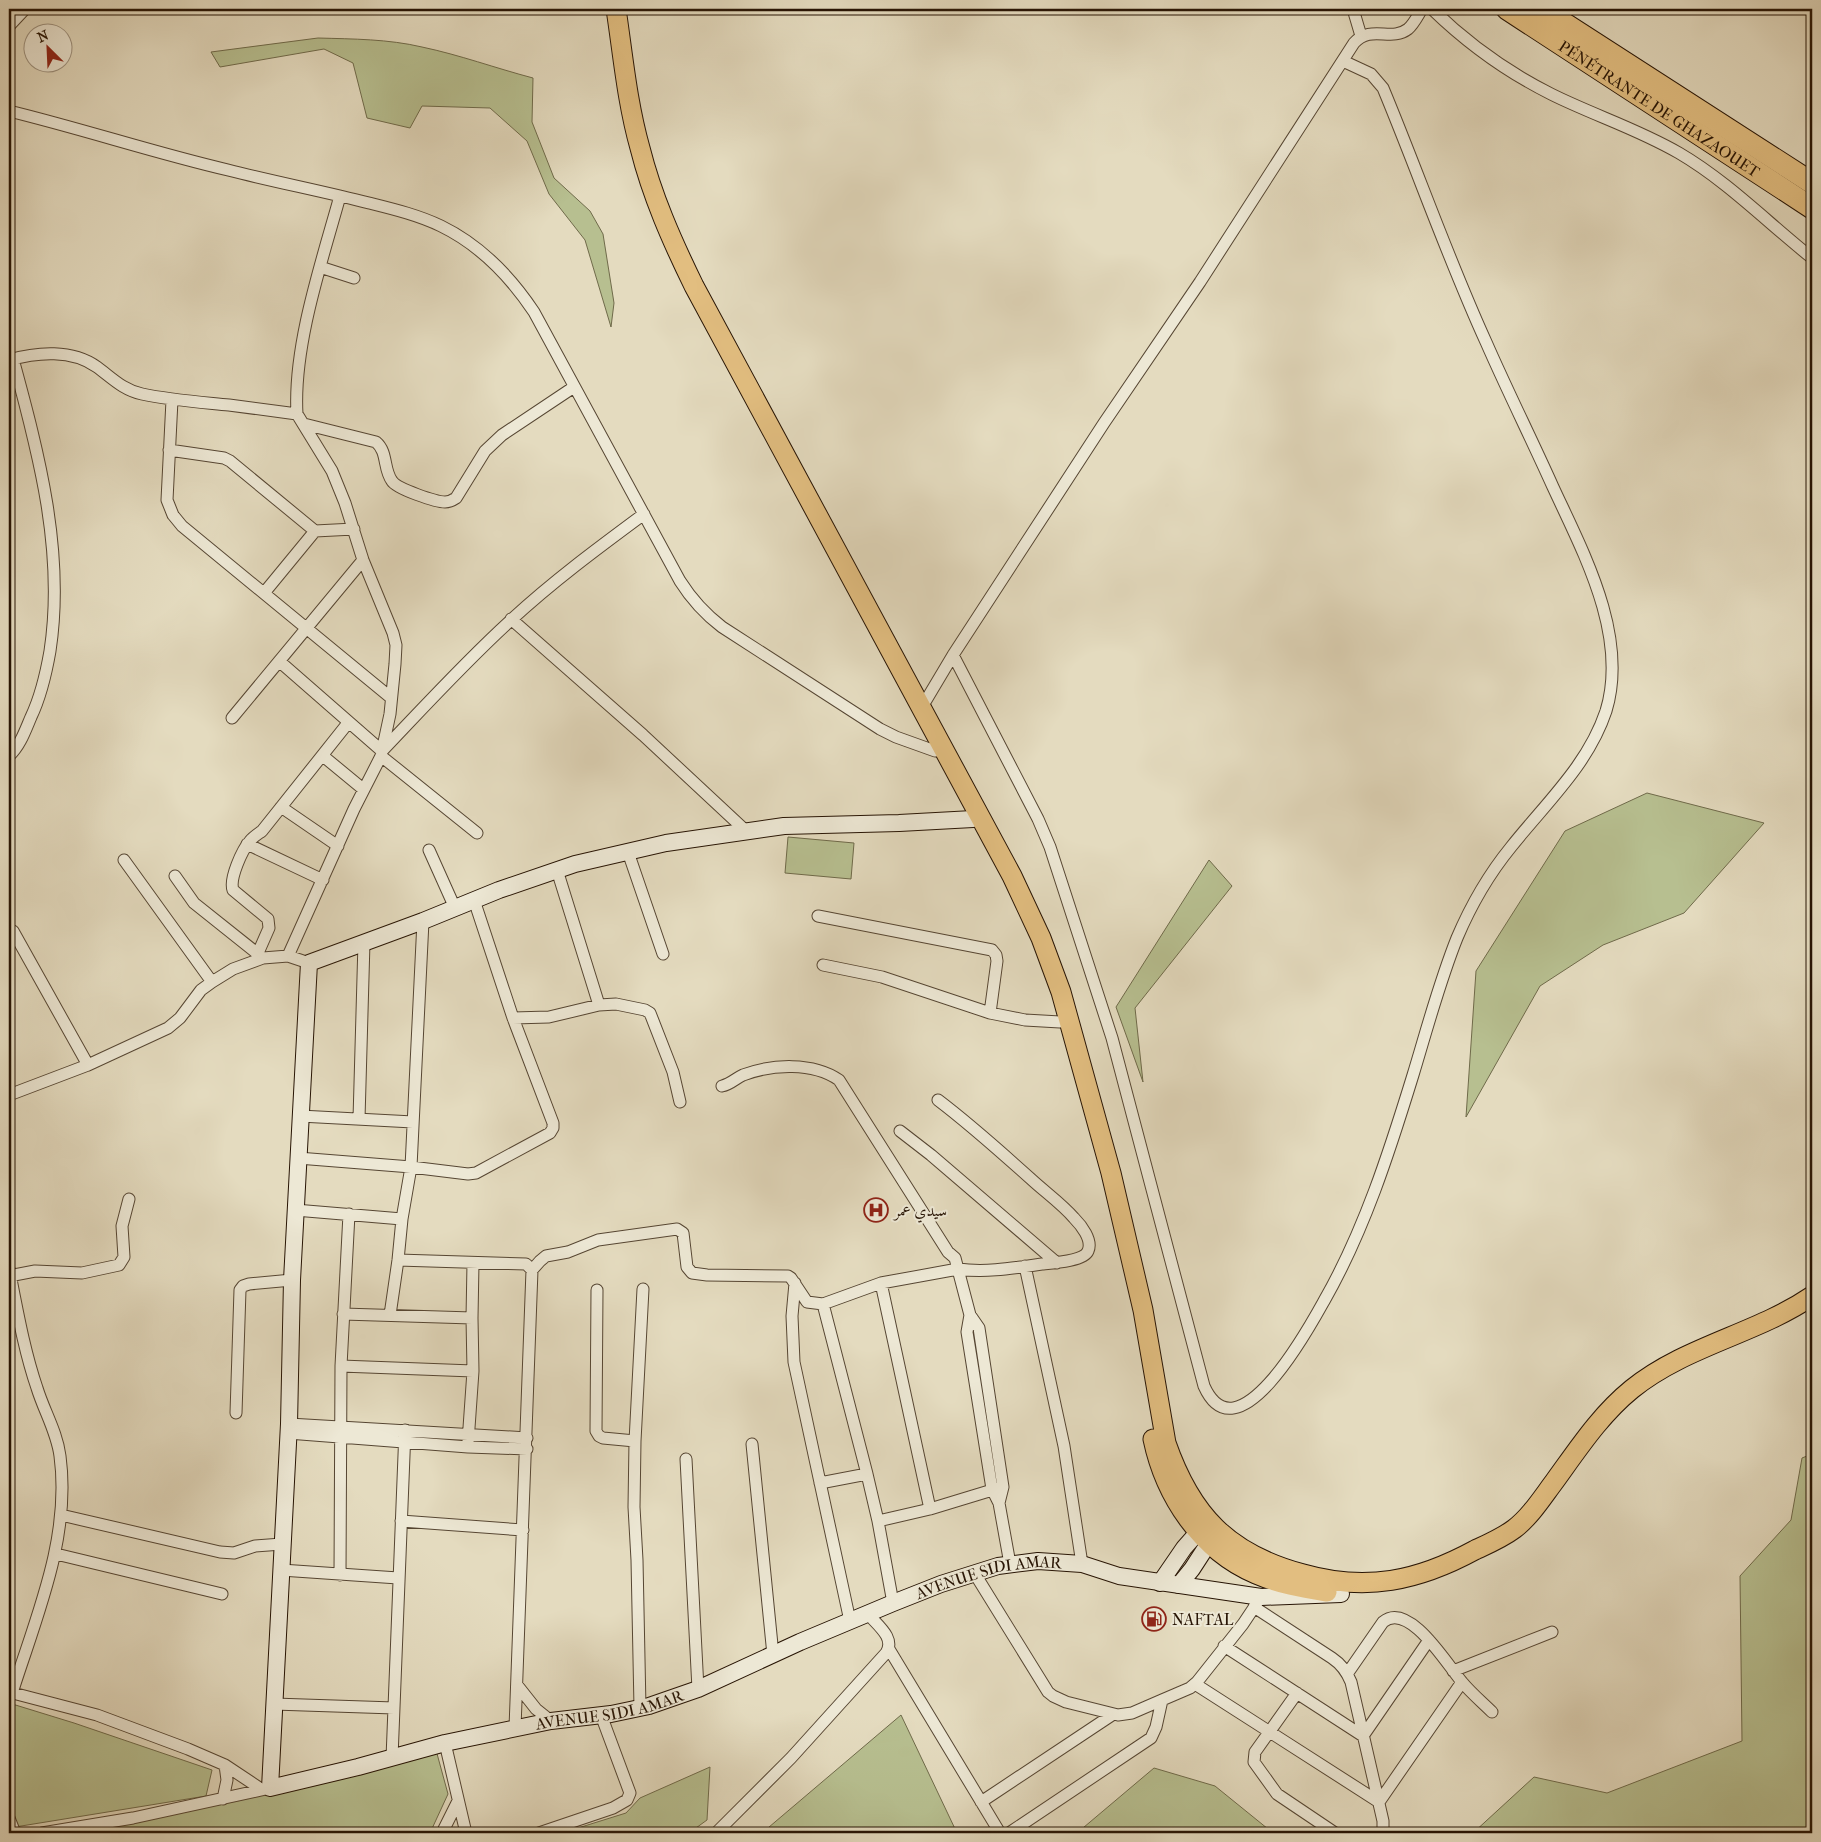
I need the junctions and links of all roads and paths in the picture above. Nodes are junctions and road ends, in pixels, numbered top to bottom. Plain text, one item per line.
1 (25, 9) edge
2 (606, 9) edge
3 (616, 9) edge
4 (1353, 9) edge
5 (1422, 9) edge
6 (1432, 9) edge
7 (1507, 9) edge
8 (1548, 20) edge
9 (9, 26) edge
10 (1361, 36) junction
11 (1343, 61) junction
12 (9, 111) edge
13 (1812, 183) edge
14 (340, 196) junction
15 (1812, 208) edge
16 (1812, 258) edge
17 (320, 267) junction
18 (354, 278) dead end
19 (11, 360) edge
20 (574, 387) junction
21 (172, 400) junction
22 (296, 414) junction
23 (304, 424) junction
24 (169, 450) junction
25 (644, 514) junction
26 (354, 529) junction
27 (315, 531) junction
28 (363, 560) junction
29 (264, 593) junction
30 (511, 619) junction
31 (306, 628) junction
32 (953, 655) junction
33 (279, 661) junction
34 (390, 697) junction
35 (922, 707) junction
36 (232, 718) dead end
37 (348, 723) junction
38 (935, 752) junction
39 (382, 754) junction
40 (9, 756) edge
41 (323, 756) junction
42 (364, 789) junction
43 (963, 802) junction
44 (282, 807) junction
45 (973, 819) junction
46 (949, 820) junction
47 (746, 831) junction
48 (477, 833) dead end
49 (247, 844) junction
50 (338, 846) junction
51 (429, 850) dead end
52 (628, 852) junction
53 (124, 860) dead end
54 (557, 870) junction
55 (175, 876) dead end
56 (323, 880) junction
57 (474, 900) junction
58 (455, 908) junction
59 (818, 916) dead end
60 (423, 921) junction
61 (13, 931) dead end
62 (364, 942) junction
63 (663, 954) dead end
64 (260, 956) junction
65 (296, 956) junction
66 (823, 965) dead end
67 (212, 982) junction
68 (599, 1005) junction
69 (990, 1013) junction
70 (513, 1018) junction
71 (1060, 1022) junction
72 (88, 1065) junction
73 (722, 1086) dead end
74 (9, 1095) edge
75 (938, 1100) dead end
76 (680, 1102) dead end
77 (300, 1116) junction
78 (359, 1119) junction
79 (414, 1122) junction
80 (900, 1131) dead end
81 (298, 1158) junction
82 (411, 1167) junction
83 (128, 1199) dead end
84 (295, 1210) junction
85 (349, 1214) junction
86 (402, 1219) junction
87 (398, 1260) junction
88 (1057, 1262) junction
89 (473, 1263) junction
90 (1025, 1266) junction
91 (958, 1269) junction
92 (532, 1270) junction
93 (9, 1274) edge
94 (292, 1280) junction
95 (795, 1284) junction
96 (881, 1284) junction
97 (643, 1289) dead end
98 (597, 1290) dead end
99 (1812, 1296) edge
100 (823, 1304) junction
101 (343, 1314) junction
102 (390, 1315) junction
103 (472, 1318) junction
104 (341, 1366) junction
105 (473, 1371) junction
106 (236, 1413) dead end
107 (288, 1428) junction
108 (405, 1430) junction
109 (341, 1432) junction
110 (469, 1441) junction
111 (635, 1441) junction
112 (404, 1442) junction
113 (527, 1443) junction
114 (752, 1444) dead end
115 (686, 1459) dead end
116 (867, 1474) junction
117 (820, 1483) junction
118 (998, 1488) junction
119 (930, 1509) junction
120 (61, 1515) junction
121 (400, 1521) junction
122 (878, 1521) junction
123 (523, 1530) junction
124 (1208, 1531) junction
125 (1503, 1536) junction
126 (282, 1544) junction
127 (56, 1554) junction
128 (1010, 1564) junction
129 (1082, 1564) junction
130 (281, 1570) junction
131 (975, 1574) junction
132 (340, 1575) junction
133 (398, 1578) junction
134 (1160, 1583) junction
135 (1179, 1585) junction
136 (222, 1594) dead end
137 (1341, 1594) junction
138 (1257, 1602) junction
139 (893, 1603) junction
140 (868, 1614) junction
141 (850, 1621) junction
142 (1552, 1632) dead end
143 (1429, 1640) junction
144 (1224, 1646) junction
145 (888, 1649) junction
146 (773, 1655) junction
147 (1454, 1671) junction
148 (1347, 1674) junction
149 (1462, 1682) junction
150 (1195, 1684) junction
151 (517, 1685) junction
152 (698, 1689) junction
153 (10, 1693) edge
154 (1297, 1693) junction
155 (1162, 1700) junction
156 (274, 1704) junction
157 (394, 1708) junction
158 (640, 1708) junction
159 (1492, 1712) dead end
160 (601, 1715) junction
161 (1112, 1715) junction
162 (551, 1721) junction
163 (515, 1728) junction
164 (1269, 1733) junction
165 (1363, 1736) junction
166 (445, 1743) junction
167 (392, 1758) junction
168 (225, 1766) junction
169 (266, 1789) junction
170 (223, 1799) junction
171 (458, 1802) junction
172 (981, 1802) junction
173 (1379, 1802) junction
174 (9, 1818) edge
175 (15, 1833) edge
176 (42, 1833) edge
177 (442, 1833) edge
178 (466, 1833) edge
179 (539, 1833) edge
180 (716, 1833) edge
181 (1000, 1833) edge
182 (1009, 1833) edge
183 (1335, 1833) edge
184 (1384, 1833) edge

1 - 9 street
2 - 38 main road
3 - 35 main road
4 - 10 street
5 - 10 street
6 - 16 street
7 - 8 highway, PÉNÉTRANTE DE GHAZAOUET
8 - 13 highway, PÉNÉTRANTE DE GHAZAOUET
8 - 15 highway, PÉNÉTRANTE DE GHAZAOUET
10 - 11 street
11 - 32 street
11 - 32 street
12 - 14 street
14 - 17 street
14 - 20 street
17 - 18 street
17 - 22 street
19 - 21 street
19 - 40 street
20 - 23 street
20 - 25 street
21 - 22 street
21 - 24 street
22 - 23 street
23 - 26 street
24 - 27 street
24 - 29 street
25 - 30 street
25 - 38 street
26 - 27 street
26 - 28 street
27 - 29 street
28 - 31 street
28 - 34 street
29 - 31 street
30 - 39 street
30 - 47 street
31 - 33 street
31 - 34 street
32 - 35 street
33 - 36 street
33 - 37 street
34 - 39 street
35 - 124 main road
37 - 39 street
37 - 41 street
38 - 43 main road
39 - 42 street
39 - 48 street
41 - 42 street
41 - 44 street
42 - 50 street
43 - 45 main road
43 - 46 street
44 - 49 street
44 - 50 street
45 - 46 street
45 - 71 main road
46 - 47 street
47 - 52 street
49 - 56 street
49 - 64 street
50 - 56 street
51 - 58 street
52 - 54 street
52 - 63 street
53 - 67 street
54 - 57 street
54 - 68 street
55 - 64 street
56 - 65 street
57 - 58 street
57 - 70 street
58 - 60 street
59 - 69 street
60 - 62 street
60 - 79 street
61 - 72 street
62 - 65 street
62 - 78 street
64 - 65 street
64 - 67 street
65 - 77 street
66 - 69 street
67 - 72 street
68 - 70 street
68 - 76 street
69 - 71 street
70 - 82 street
71 - 124 main road
72 - 74 street
73 - 91 street
75 - 88 street
77 - 78 street
77 - 81 street
78 - 79 street
79 - 82 street
80 - 88 street
81 - 82 street
81 - 84 street
82 - 86 street
83 - 93 street
84 - 85 street
84 - 94 street
85 - 86 street
85 - 101 street
86 - 87 street
87 - 89 street
87 - 102 street
88 - 90 street
89 - 92 street
89 - 103 street
90 - 91 street
90 - 129 street
91 - 96 street
91 - 118 street
92 - 95 street
92 - 113 street
93 - 120 street
94 - 106 street
94 - 107 street
95 - 100 street
95 - 117 street
96 - 100 street
96 - 119 street
97 - 111 street
98 - 111 street
99 - 125 main road
100 - 116 street
101 - 102 street
101 - 104 street
102 - 103 street
103 - 105 street
104 - 105 street
104 - 109 street
105 - 110 street
107 - 109 street
107 - 126 street
108 - 109 street
108 - 110 street
108 - 112 street
109 - 112 street
109 - 132 street
110 - 112 street
110 - 113 street
111 - 158 street
112 - 121 street
113 - 123 street
114 - 146 street
115 - 152 street
116 - 117 street
116 - 122 street
117 - 141 street
118 - 119 street
118 - 128 street
119 - 122 street
120 - 126 street
120 - 127 street
121 - 123 street
121 - 133 street
122 - 139 street
123 - 151 street
124 - 125 main road
124 - 134 street
124 - 135 street
124 - 137 main road
125 - 137 main road
126 - 130 street
127 - 136 street
127 - 153 street
128 - 129 street, AVENUE SIDI AMAR
128 - 131 street, AVENUE SIDI AMAR
129 - 134 street, AVENUE SIDI AMAR
130 - 132 street
130 - 156 street
131 - 139 street, AVENUE SIDI AMAR
131 - 161 street
132 - 133 street
133 - 157 street
134 - 135 street, AVENUE SIDI AMAR
135 - 138 street, AVENUE SIDI AMAR
137 - 138 street, AVENUE SIDI AMAR
138 - 144 street
138 - 148 street
139 - 140 street, AVENUE SIDI AMAR
140 - 141 street, AVENUE SIDI AMAR
140 - 145 street
141 - 146 street, AVENUE SIDI AMAR
142 - 147 street
143 - 147 street
143 - 148 street
143 - 165 street
144 - 150 street
144 - 154 street
145 - 172 street
145 - 180 street
146 - 152 street, AVENUE SIDI AMAR
147 - 149 street
148 - 165 street
149 - 159 street
149 - 173 street
150 - 155 street
150 - 164 street
151 - 162 street
151 - 163 street
152 - 158 street, AVENUE SIDI AMAR
153 - 168 street
154 - 164 street
154 - 165 street
155 - 161 street
155 - 182 street
156 - 157 street
156 - 169 street
157 - 167 street
158 - 160 street, AVENUE SIDI AMAR
160 - 162 street, AVENUE SIDI AMAR
160 - 179 street
161 - 172 street
162 - 163 street, AVENUE SIDI AMAR
163 - 166 street, AVENUE SIDI AMAR
164 - 173 street
164 - 183 street
165 - 173 street
166 - 167 street, AVENUE SIDI AMAR
166 - 171 street
167 - 169 street, AVENUE SIDI AMAR
168 - 169 street
168 - 170 street
169 - 170 street, AVENUE SIDI AMAR
170 - 176 street, AVENUE SIDI AMAR
171 - 177 street
171 - 178 street
172 - 181 street
173 - 184 street
174 - 175 street

